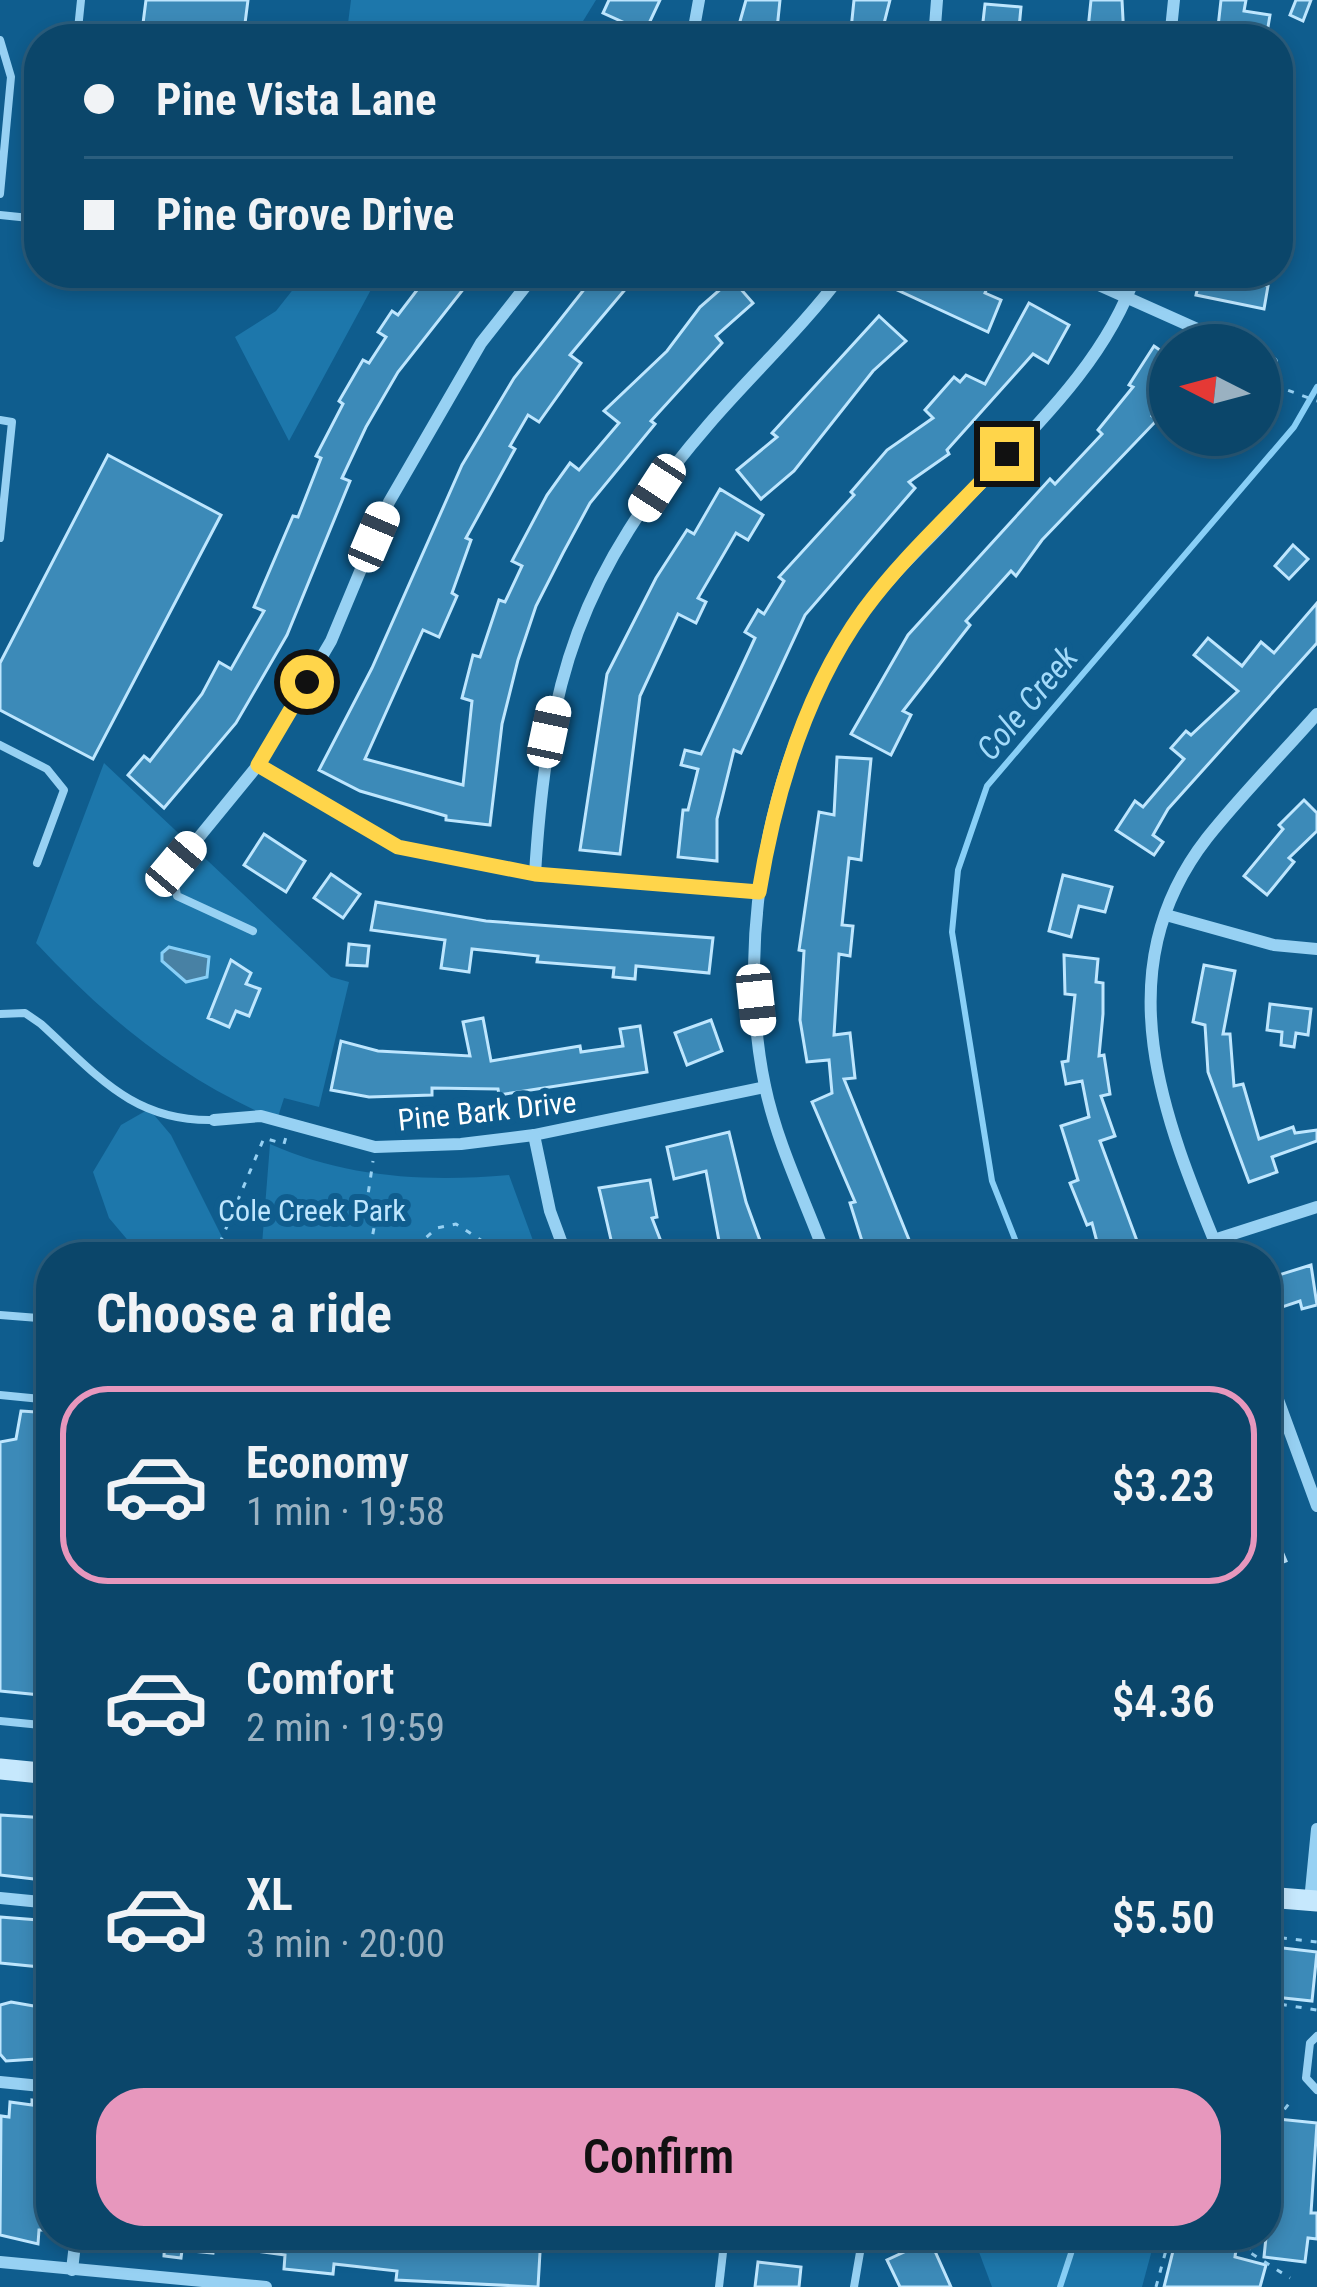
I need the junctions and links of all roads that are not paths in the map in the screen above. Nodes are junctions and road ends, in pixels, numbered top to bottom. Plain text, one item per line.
1 (0, 40) edge
2 (3, 57) edge
3 (0, 194) edge
4 (524, 288) edge
5 (830, 288) edge
6 (1104, 288) edge
7 (1131, 288) edge
8 (1127, 299) junction
9 (1185, 324) edge
10 (0, 421) edge
11 (0, 538) edge
12 (1317, 713) edge
13 (0, 745) edge
14 (258, 765) junction
15 (200, 836) joint
16 (37, 863) dead end
17 (535, 874) junction
18 (759, 892) junction
19 (1166, 915) junction
20 (254, 931) dead end
21 (1317, 950) edge
22 (0, 1013) edge
23 (765, 1087) junction
24 (214, 1120) joint
25 (534, 1136) junction
26 (1317, 1207) edge
27 (1214, 1240) joint
28 (561, 1242) edge
29 (821, 1242) edge
30 (0, 1315) edge
31 (36, 1318) edge
32 (0, 1395) edge
33 (1281, 1398) edge
34 (36, 1399) edge
35 (1310, 1458) edge
36 (1317, 1506) edge
37 (0, 1721) edge
38 (36, 1725) edge
39 (0, 1768) edge
40 (36, 1772) edge
41 (1317, 1829) edge
42 (0, 1898) edge
43 (1281, 1898) edge
44 (1313, 1901) edge
45 (36, 1902) edge
46 (1317, 2036) edge
47 (0, 2082) edge
48 (36, 2085) edge
49 (1317, 2090) edge
50 (74, 2250) edge
51 (723, 2250) edge
52 (860, 2250) edge
53 (0, 2262) edge
54 (72, 2270) junction
55 (266, 2287) edge
56 (719, 2287) edge
57 (854, 2287) edge

1 - 2 lane
2 - 3 lane
4 - 14 street
5 - 17 street
6 - 8 street
7 - 8 street
8 - 9 street
8 - 18 street
10 - 11 lane
12 - 19 street
13 - 16 lane
14 - 15 street
14 - 17 street
15 - 20 lane
17 - 18 street
18 - 23 street
19 - 21 street
19 - 27 street
22 - 24 lane
23 - 25 street, Pine Bark Drive
23 - 29 street
24 - 25 street, Pine Bark Drive
25 - 28 street
26 - 27 street
30 - 31 lane
32 - 34 lane
33 - 35 street
35 - 36 street
37 - 38 lane
39 - 40 street
41 - 44 street
42 - 45 street
43 - 44 street
46 - 49 lane
47 - 48 street
50 - 54 street
51 - 56 lane
52 - 57 lane
53 - 54 street
54 - 55 street

